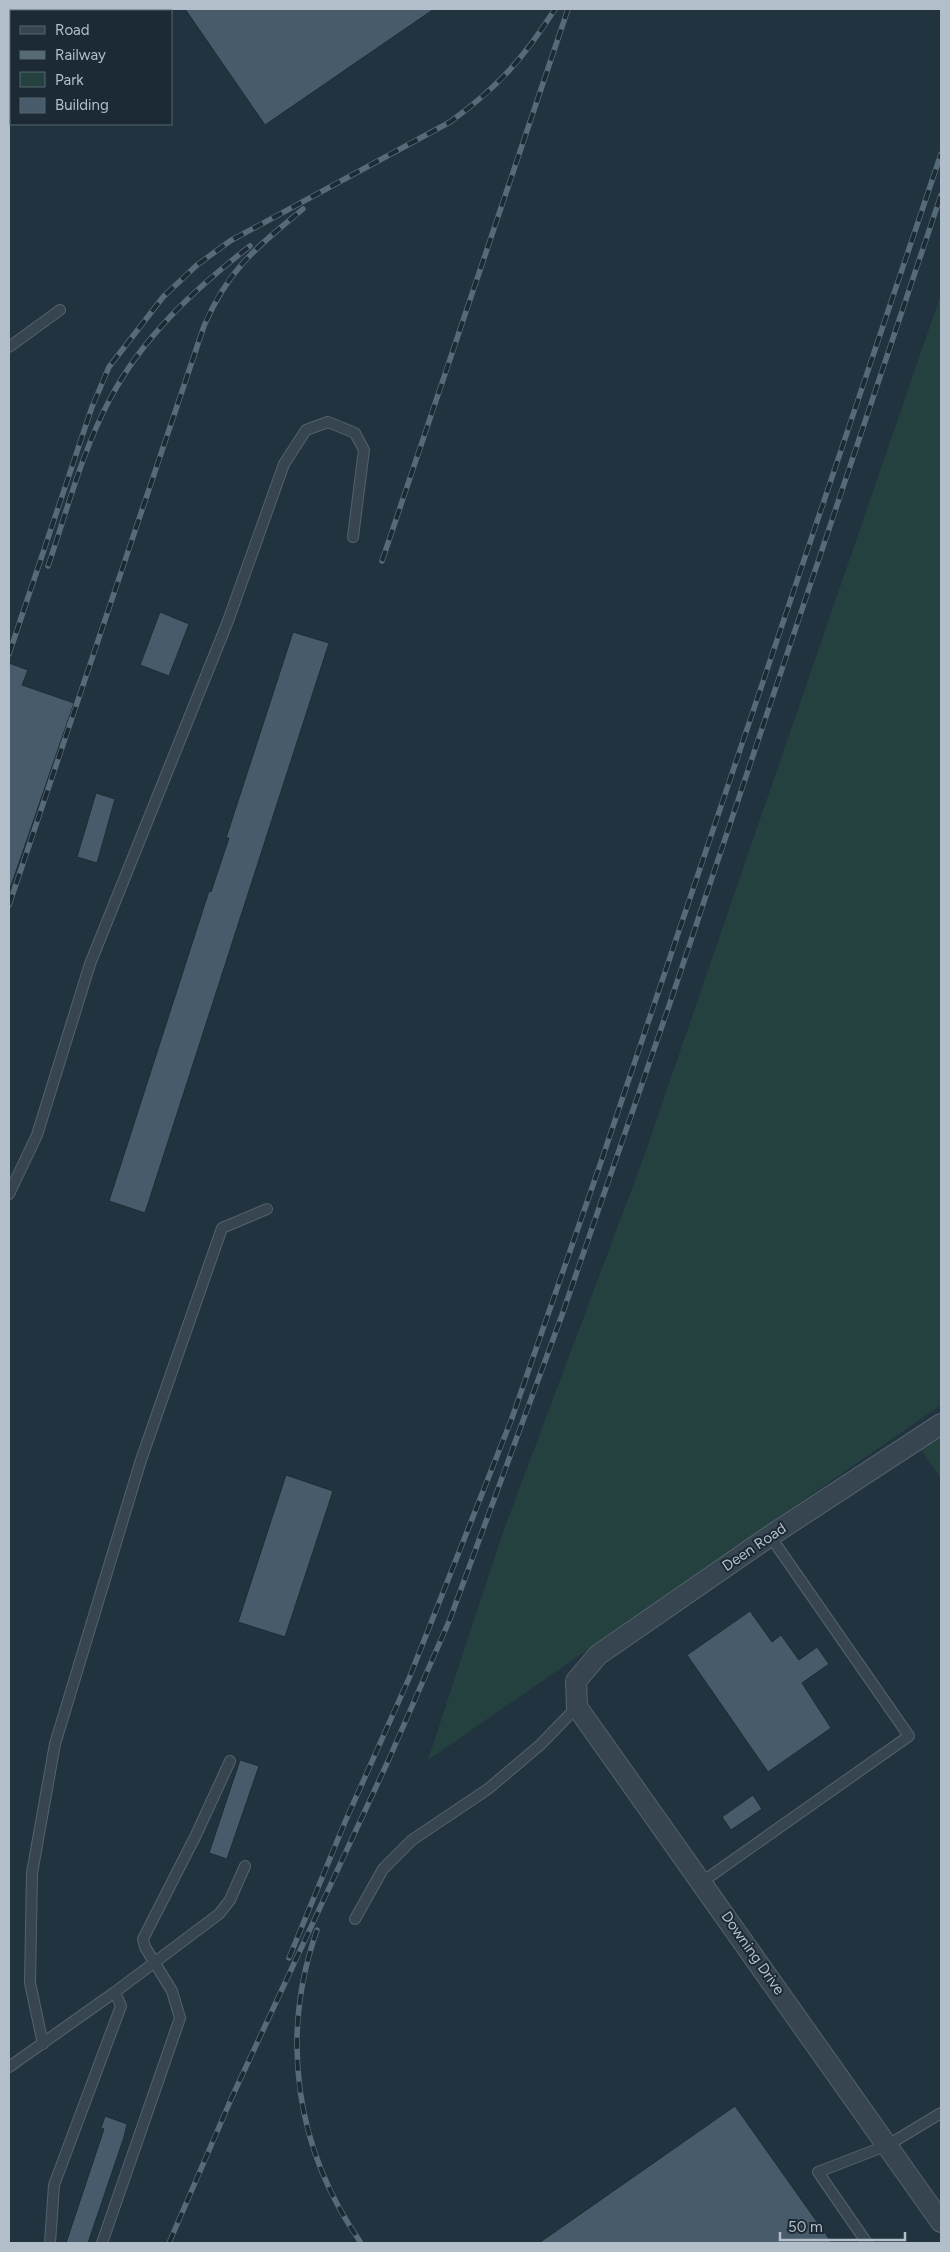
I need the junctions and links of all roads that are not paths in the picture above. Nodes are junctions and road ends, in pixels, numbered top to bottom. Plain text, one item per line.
1 (60, 310) dead end
2 (9, 347) edge
3 (353, 537) dead end
4 (9, 1194) edge
5 (267, 1210) dead end
6 (941, 1424) edge
7 (770, 1536) junction
8 (577, 1707) junction
9 (230, 1761) dead end
10 (245, 1866) dead end
11 (702, 1882) junction
12 (355, 1920) dead end
13 (155, 1963) junction
14 (115, 1992) junction
15 (43, 2044) junction
16 (9, 2067) edge
17 (941, 2113) edge
18 (888, 2145) junction
19 (941, 2222) edge
20 (50, 2243) edge
21 (102, 2243) edge
22 (868, 2243) edge

1 - 2 lane
3 - 4 lane
5 - 15 lane
6 - 7 street, Deen Road
7 - 8 street, Deen Road
7 - 11 lane
8 - 11 street, Downing Drive
8 - 12 lane
9 - 13 lane
10 - 13 lane
11 - 18 street, Downing Drive
13 - 14 lane
13 - 21 lane
14 - 15 lane
14 - 20 lane
15 - 16 lane
17 - 18 lane
18 - 19 street, Downing Drive
18 - 22 lane

